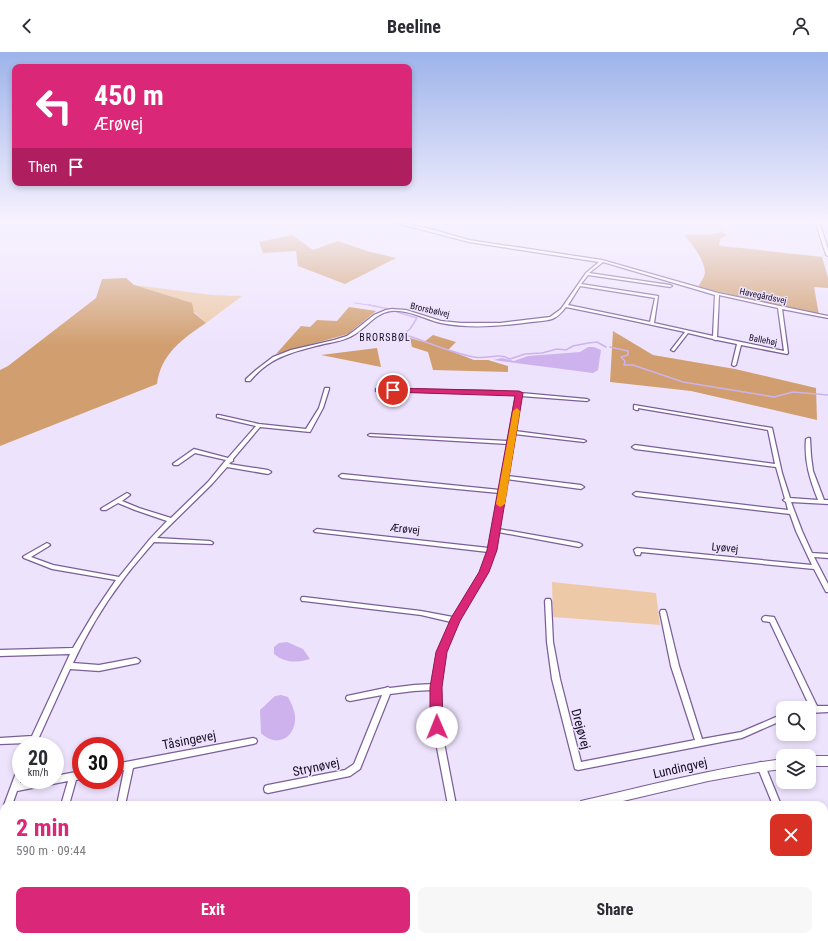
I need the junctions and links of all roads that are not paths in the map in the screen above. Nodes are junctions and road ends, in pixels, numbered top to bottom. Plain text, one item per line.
1 (600, 262) edge
2 (607, 262) edge
3 (587, 274) junction
4 (580, 285) junction
5 (670, 286) dead end
6 (717, 294) junction
7 (565, 306) junction
8 (780, 308) junction
9 (828, 318) edge
10 (652, 323) junction
11 (687, 332) junction
12 (715, 339) junction
13 (739, 344) junction
14 (673, 350) dead end
15 (734, 365) dead end
16 (248, 380) dead end
17 (327, 389) dead end
18 (378, 390) dead end
19 (519, 393) junction
20 (587, 400) dead end
21 (636, 409) dead end
22 (220, 416) dead end
23 (259, 425) junction
24 (513, 432) junction
25 (370, 434) dead end
26 (808, 439) dead end
27 (584, 441) dead end
28 (512, 443) junction
29 (634, 447) dead end
30 (231, 460) junction
31 (176, 464) dead end
32 (226, 465) junction
33 (777, 466) junction
34 (268, 472) dead end
35 (342, 476) dead end
36 (506, 477) junction
37 (581, 487) dead end
38 (503, 492) junction
39 (636, 494) dead end
40 (127, 495) dead end
41 (786, 500) junction
42 (118, 501) junction
43 (825, 502) edge
44 (104, 509) dead end
45 (790, 512) junction
46 (172, 521) junction
47 (496, 530) junction
48 (317, 531) dead end
49 (152, 540) junction
50 (210, 543) dead end
51 (47, 545) dead end
52 (579, 545) dead end
53 (492, 550) junction
54 (638, 554) dead end
55 (810, 555) junction
56 (828, 556) edge
57 (815, 567) junction
58 (120, 579) junction
59 (828, 590) edge
60 (304, 599) dead end
61 (548, 602) dead end
62 (663, 612) dead end
63 (765, 619) dead end
64 (455, 620) junction
65 (75, 651) junction
66 (0, 653) edge
67 (136, 661) dead end
68 (69, 666) junction
69 (436, 687) junction
70 (388, 690) junction
71 (350, 698) dead end
72 (808, 701) edge
73 (828, 709) edge
74 (816, 710) edge
75 (776, 720) edge
76 (35, 737) edge
77 (253, 740) dead end
78 (0, 742) edge
79 (12, 742) edge
80 (699, 742) junction
81 (816, 761) edge
82 (828, 761) edge
83 (776, 765) edge
84 (129, 766) junction
85 (761, 766) junction
86 (124, 767) edge
87 (72, 788) edge
88 (14, 789) edge
89 (268, 789) dead end
90 (9, 801) edge
91 (67, 801) edge
92 (122, 801) edge
93 (451, 801) edge
94 (603, 801) edge
95 (774, 801) edge

1 - 3 street, Brorsbølvej
2 - 6 street, Havegårdsvej
3 - 4 street, Brorsbølvej
3 - 5 street
4 - 7 street, Brorsbølvej
4 - 10 street
6 - 8 street, Havegårdsvej
6 - 12 street
7 - 10 street, Ballehøj
7 - 16 street, Brorsbølvej
8 - 9 street, Havegårdsvej
8 - 13 street, Ballehøj
10 - 11 street, Ballehøj
11 - 12 street, Ballehøj
11 - 14 street
12 - 13 street, Ballehøj
13 - 15 street, Ballehøj
17 - 23 street
18 - 19 street
19 - 20 street
19 - 24 street
21 - 33 street
22 - 23 street
23 - 30 street
24 - 27 street
24 - 28 street
25 - 28 street
26 - 43 street
28 - 36 street
29 - 33 street
30 - 31 street
30 - 32 street
32 - 34 street
32 - 46 street
33 - 41 street
35 - 38 street
36 - 37 street
36 - 38 street
38 - 47 street
39 - 45 street
40 - 42 street
41 - 43 street
41 - 45 street
42 - 44 street
42 - 46 street
45 - 55 street
46 - 49 street
47 - 52 street
47 - 53 street
48 - 53 street, Ærøvej
49 - 50 street
49 - 58 street
51 - 58 street
53 - 64 street
54 - 57 street, Lyøvej
55 - 56 street
55 - 57 street
57 - 59 street
58 - 65 street
60 - 64 street
61 - 80 street, Drejøvej
62 - 80 street
63 - 72 street
64 - 69 street
65 - 66 street
65 - 68 street
67 - 68 street
68 - 76 street
69 - 70 street
69 - 93 street
70 - 71 street
70 - 89 street, Strynøvej
73 - 74 street
75 - 80 street, Drejøvej
77 - 84 street, Tåsingevej
78 - 79 street
81 - 82 street
83 - 85 street, Lundingvej
84 - 86 street, Tåsingevej
84 - 92 street
85 - 94 street, Lundingvej
85 - 95 street
87 - 91 street
88 - 90 street

